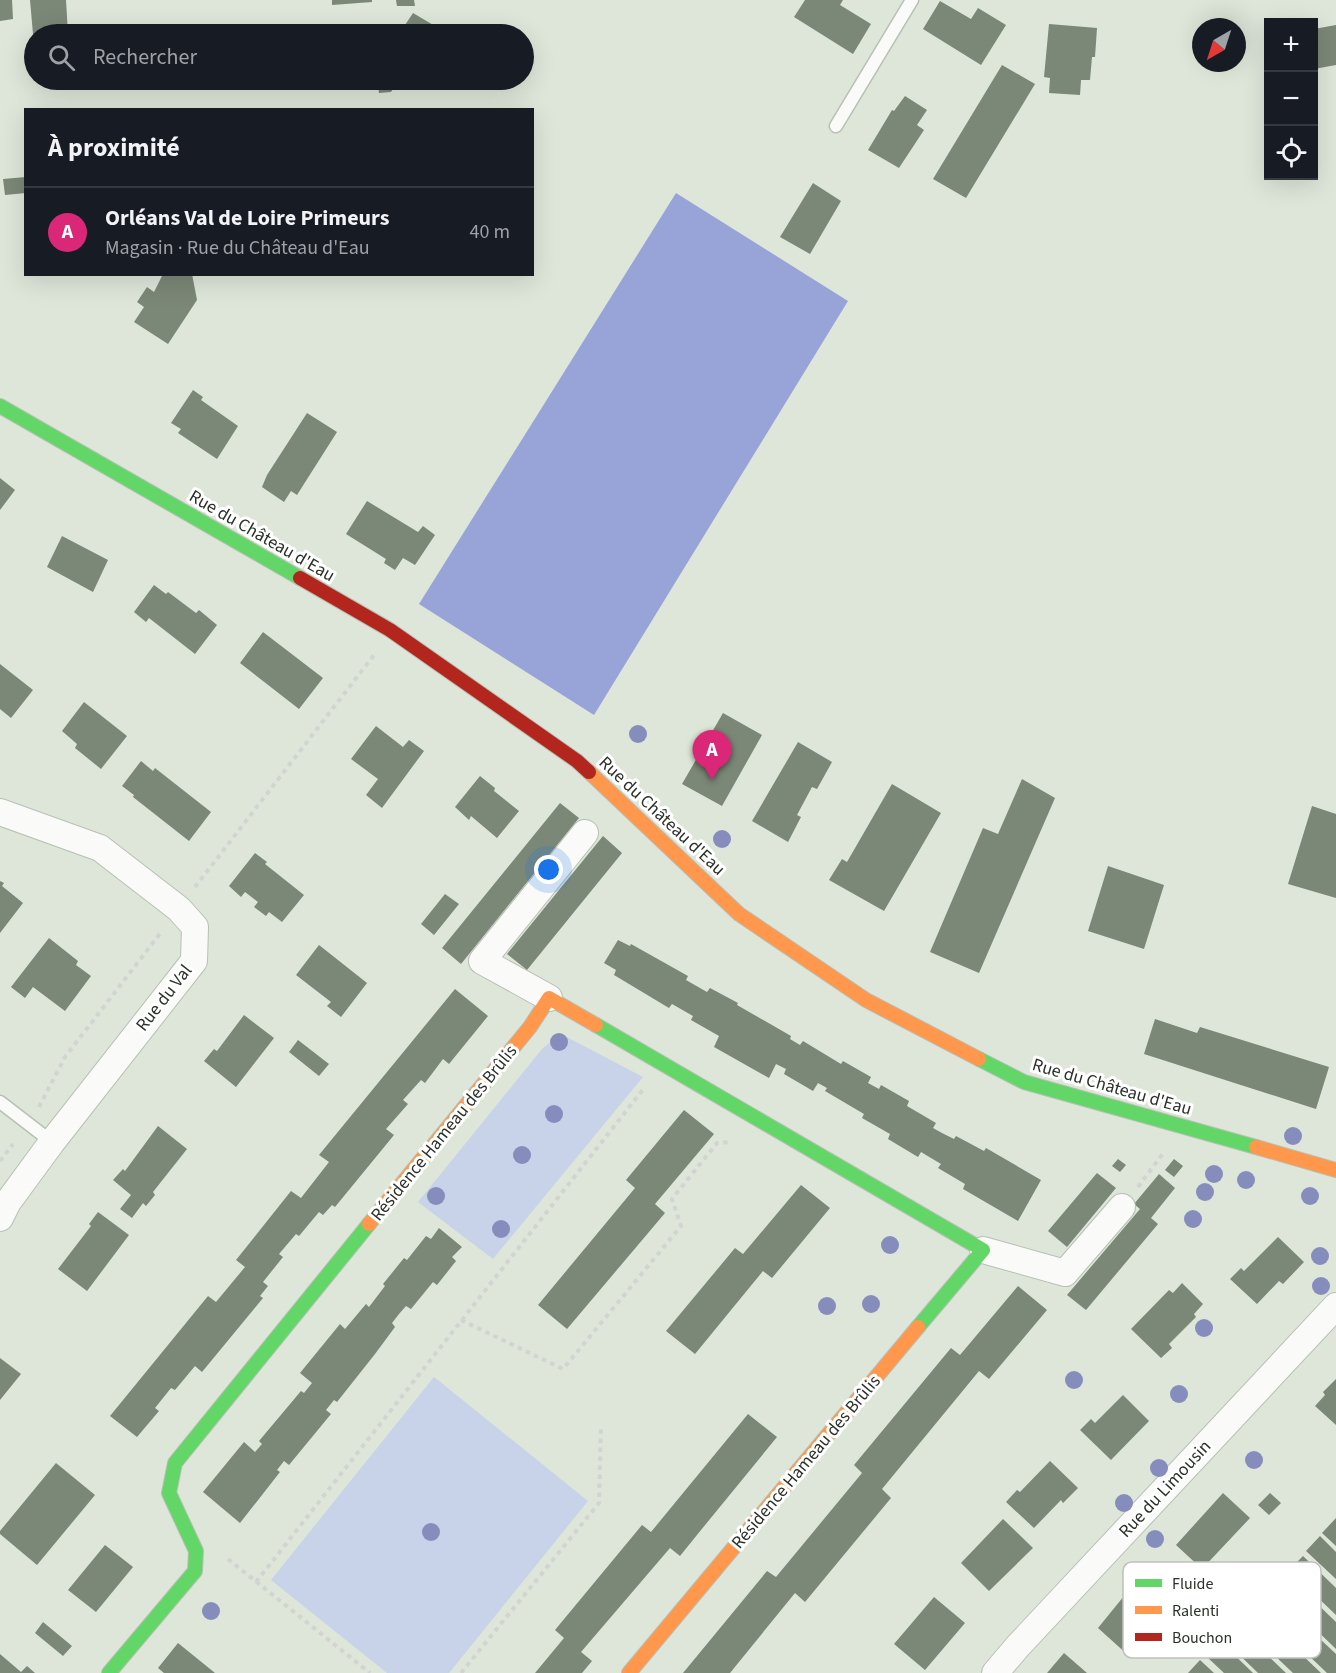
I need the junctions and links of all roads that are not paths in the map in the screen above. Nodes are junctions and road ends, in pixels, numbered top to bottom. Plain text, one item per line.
1 (912, 0) edge
2 (836, 126) dead end
3 (0, 406) edge
4 (0, 812) edge
5 (585, 833) dead end
6 (549, 998) junction
7 (0, 1102) edge
8 (52, 1142) junction
9 (1336, 1170) edge
10 (1122, 1208) road end
11 (0, 1218) edge
12 (983, 1250) junction
13 (1336, 1306) edge
14 (109, 1673) edge
15 (629, 1673) edge
16 (995, 1673) edge

1 - 2 lane
3 - 9 street, Rue du Château d'Eau
4 - 8 street, Rue du Val
5 - 6 street
6 - 12 street
6 - 14 street, Résidence Hameau des Brûlis
7 - 8 lane
8 - 11 street, Rue du Val
10 - 12 street
12 - 15 street, Résidence Hameau des Brûlis
13 - 16 street, Rue du Limousin

